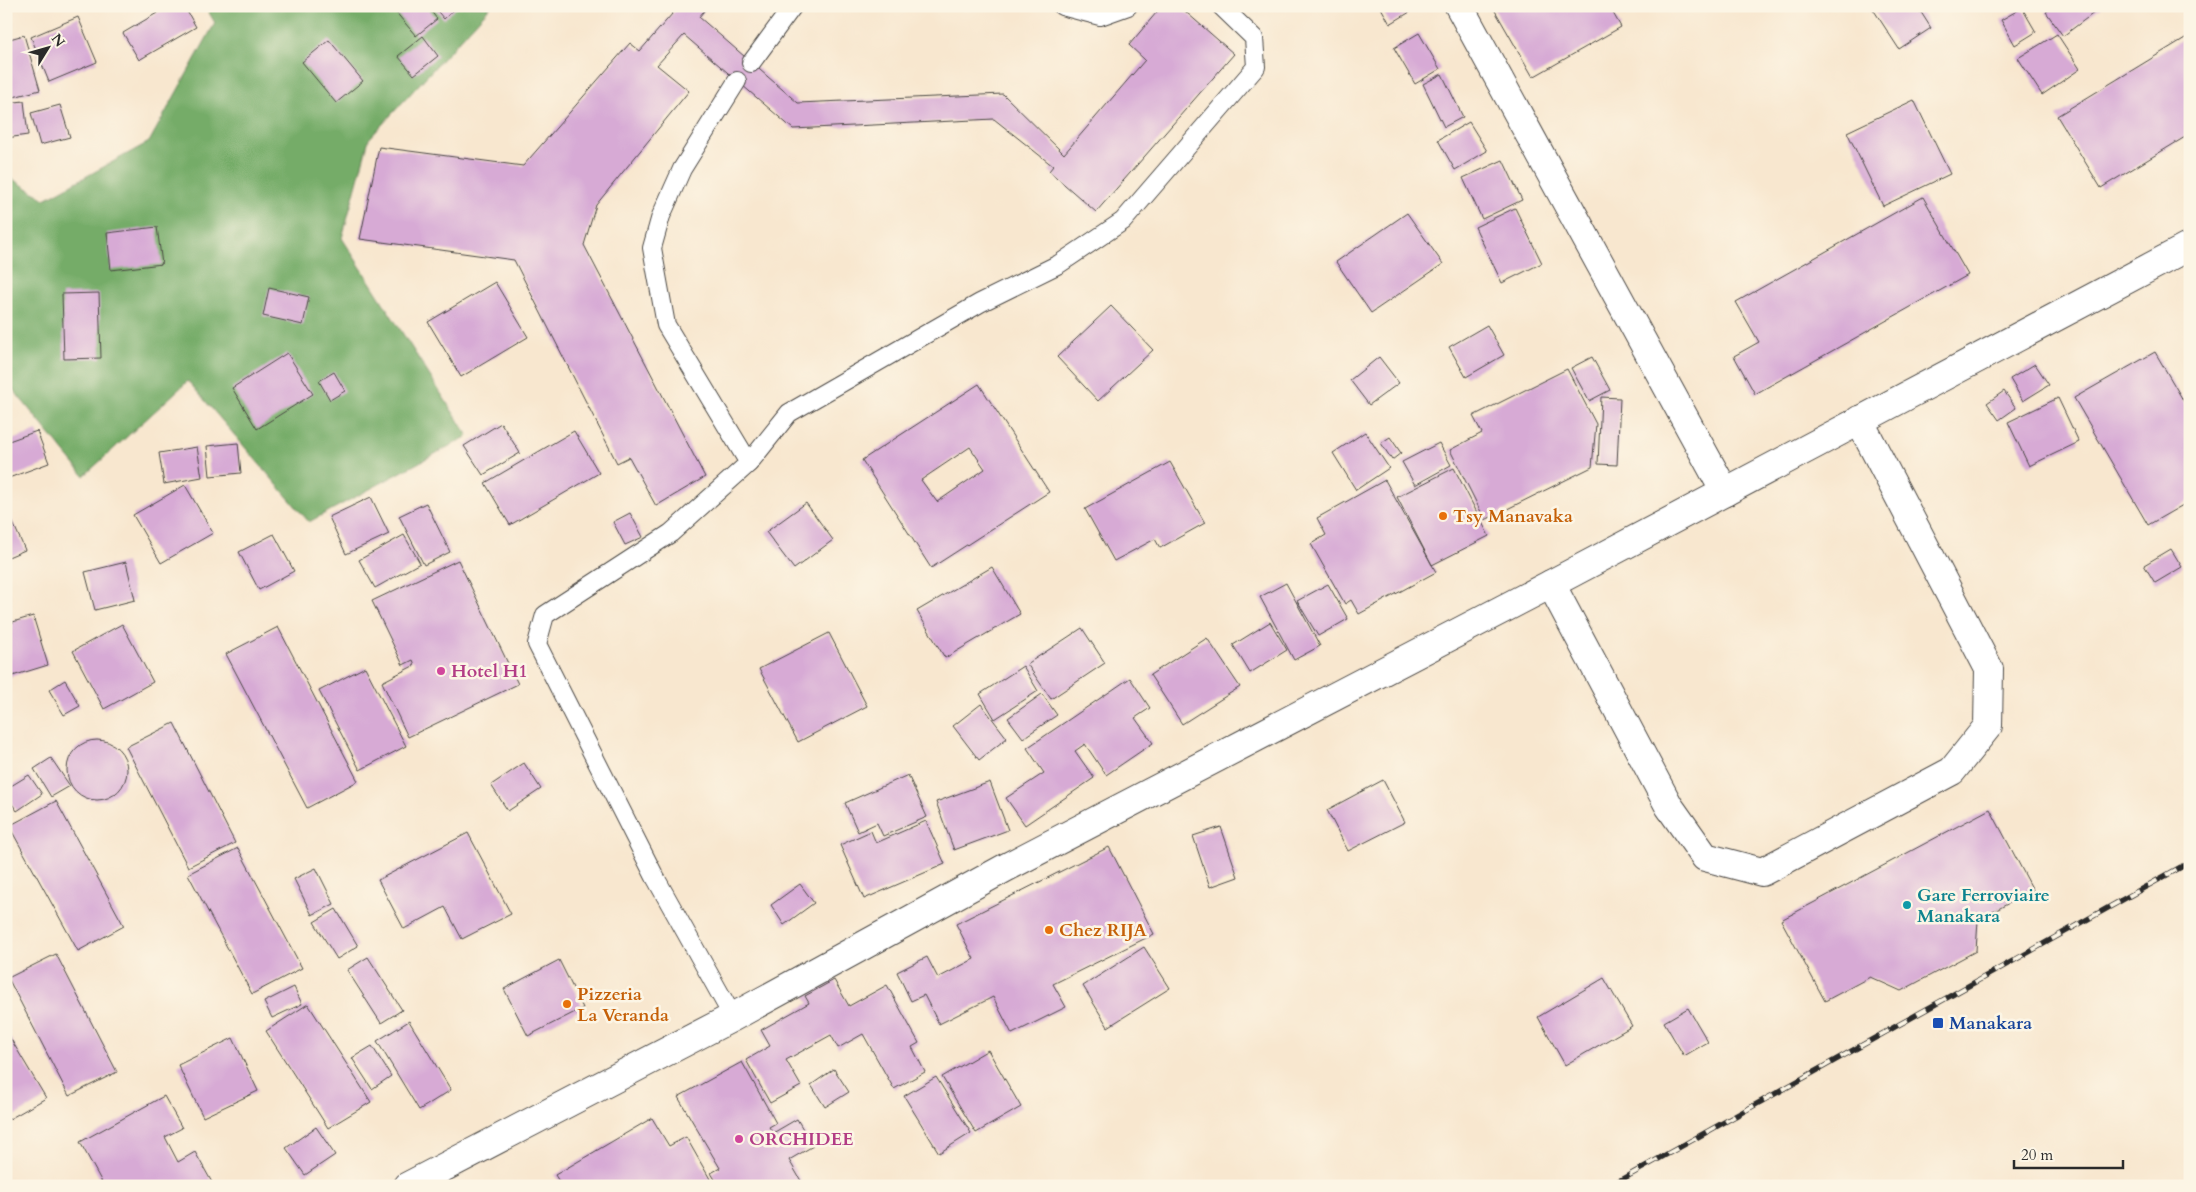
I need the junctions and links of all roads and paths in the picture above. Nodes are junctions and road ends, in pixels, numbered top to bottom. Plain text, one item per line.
1 (793, 6) edge
2 (1062, 6) edge
3 (1128, 6) edge
4 (1221, 6) edge
5 (1459, 6) edge
6 (751, 63) dead end
7 (738, 81) dead end
8 (2190, 246) edge
9 (1859, 420) junction
10 (749, 463) junction
11 (1725, 492) junction
12 (1551, 584) junction
13 (733, 1017) junction
14 (408, 1186) edge

1 - 6 lane
2 - 3 lane
4 - 10 lane
5 - 11 main road
7 - 10 lane
8 - 9 main road
9 - 11 main road
9 - 12 main road
10 - 13 lane
11 - 12 main road
12 - 13 main road
13 - 14 main road

